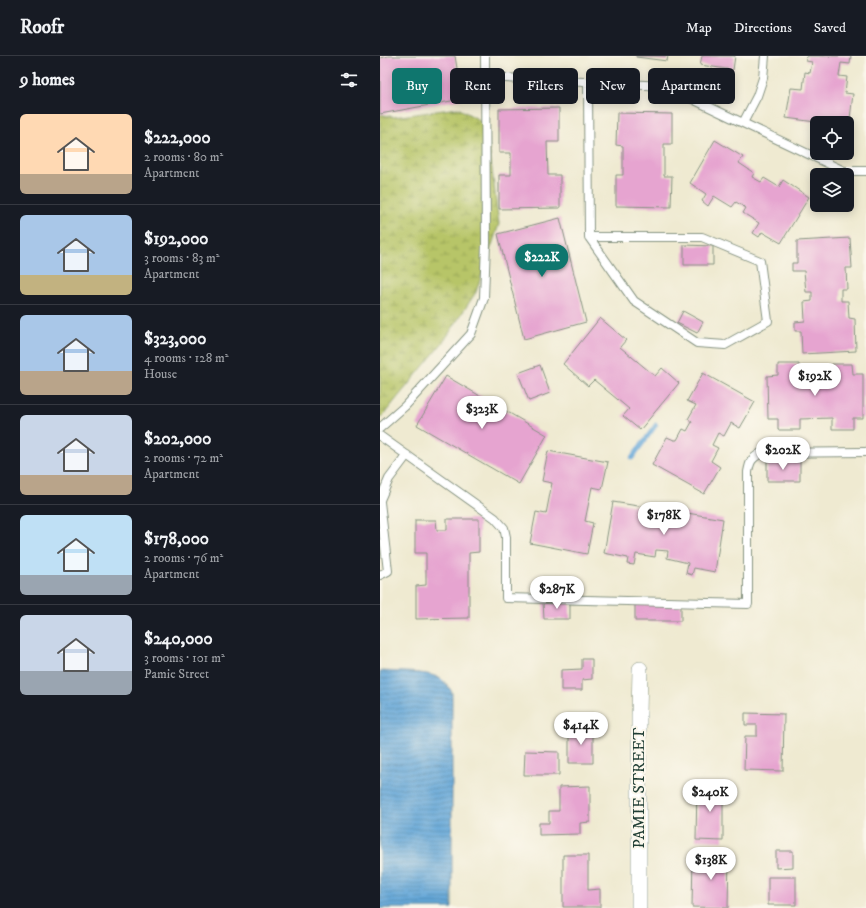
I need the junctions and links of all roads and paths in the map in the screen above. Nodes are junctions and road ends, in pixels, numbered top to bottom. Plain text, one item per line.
1 (485, 56) edge
2 (765, 56) edge
3 (485, 68) edge
4 (505, 79) edge
5 (586, 82) edge
6 (640, 85) edge
7 (485, 104) edge
8 (588, 104) edge
9 (743, 122) junction
10 (866, 172) edge
11 (589, 237) junction
12 (380, 428) edge
13 (380, 436) edge
14 (866, 452) edge
15 (407, 456) junction
16 (380, 501) edge
17 (380, 575) edge
18 (640, 669) dead end
19 (639, 908) edge

1 - 3 lane
2 - 9 lane
4 - 5 lane
6 - 9 lane
7 - 12 lane
8 - 11 lane
9 - 10 lane
11 - 11 lane
13 - 15 lane
14 - 15 lane
15 - 16 lane
16 - 17 lane
18 - 19 street, PAMIE STREET

